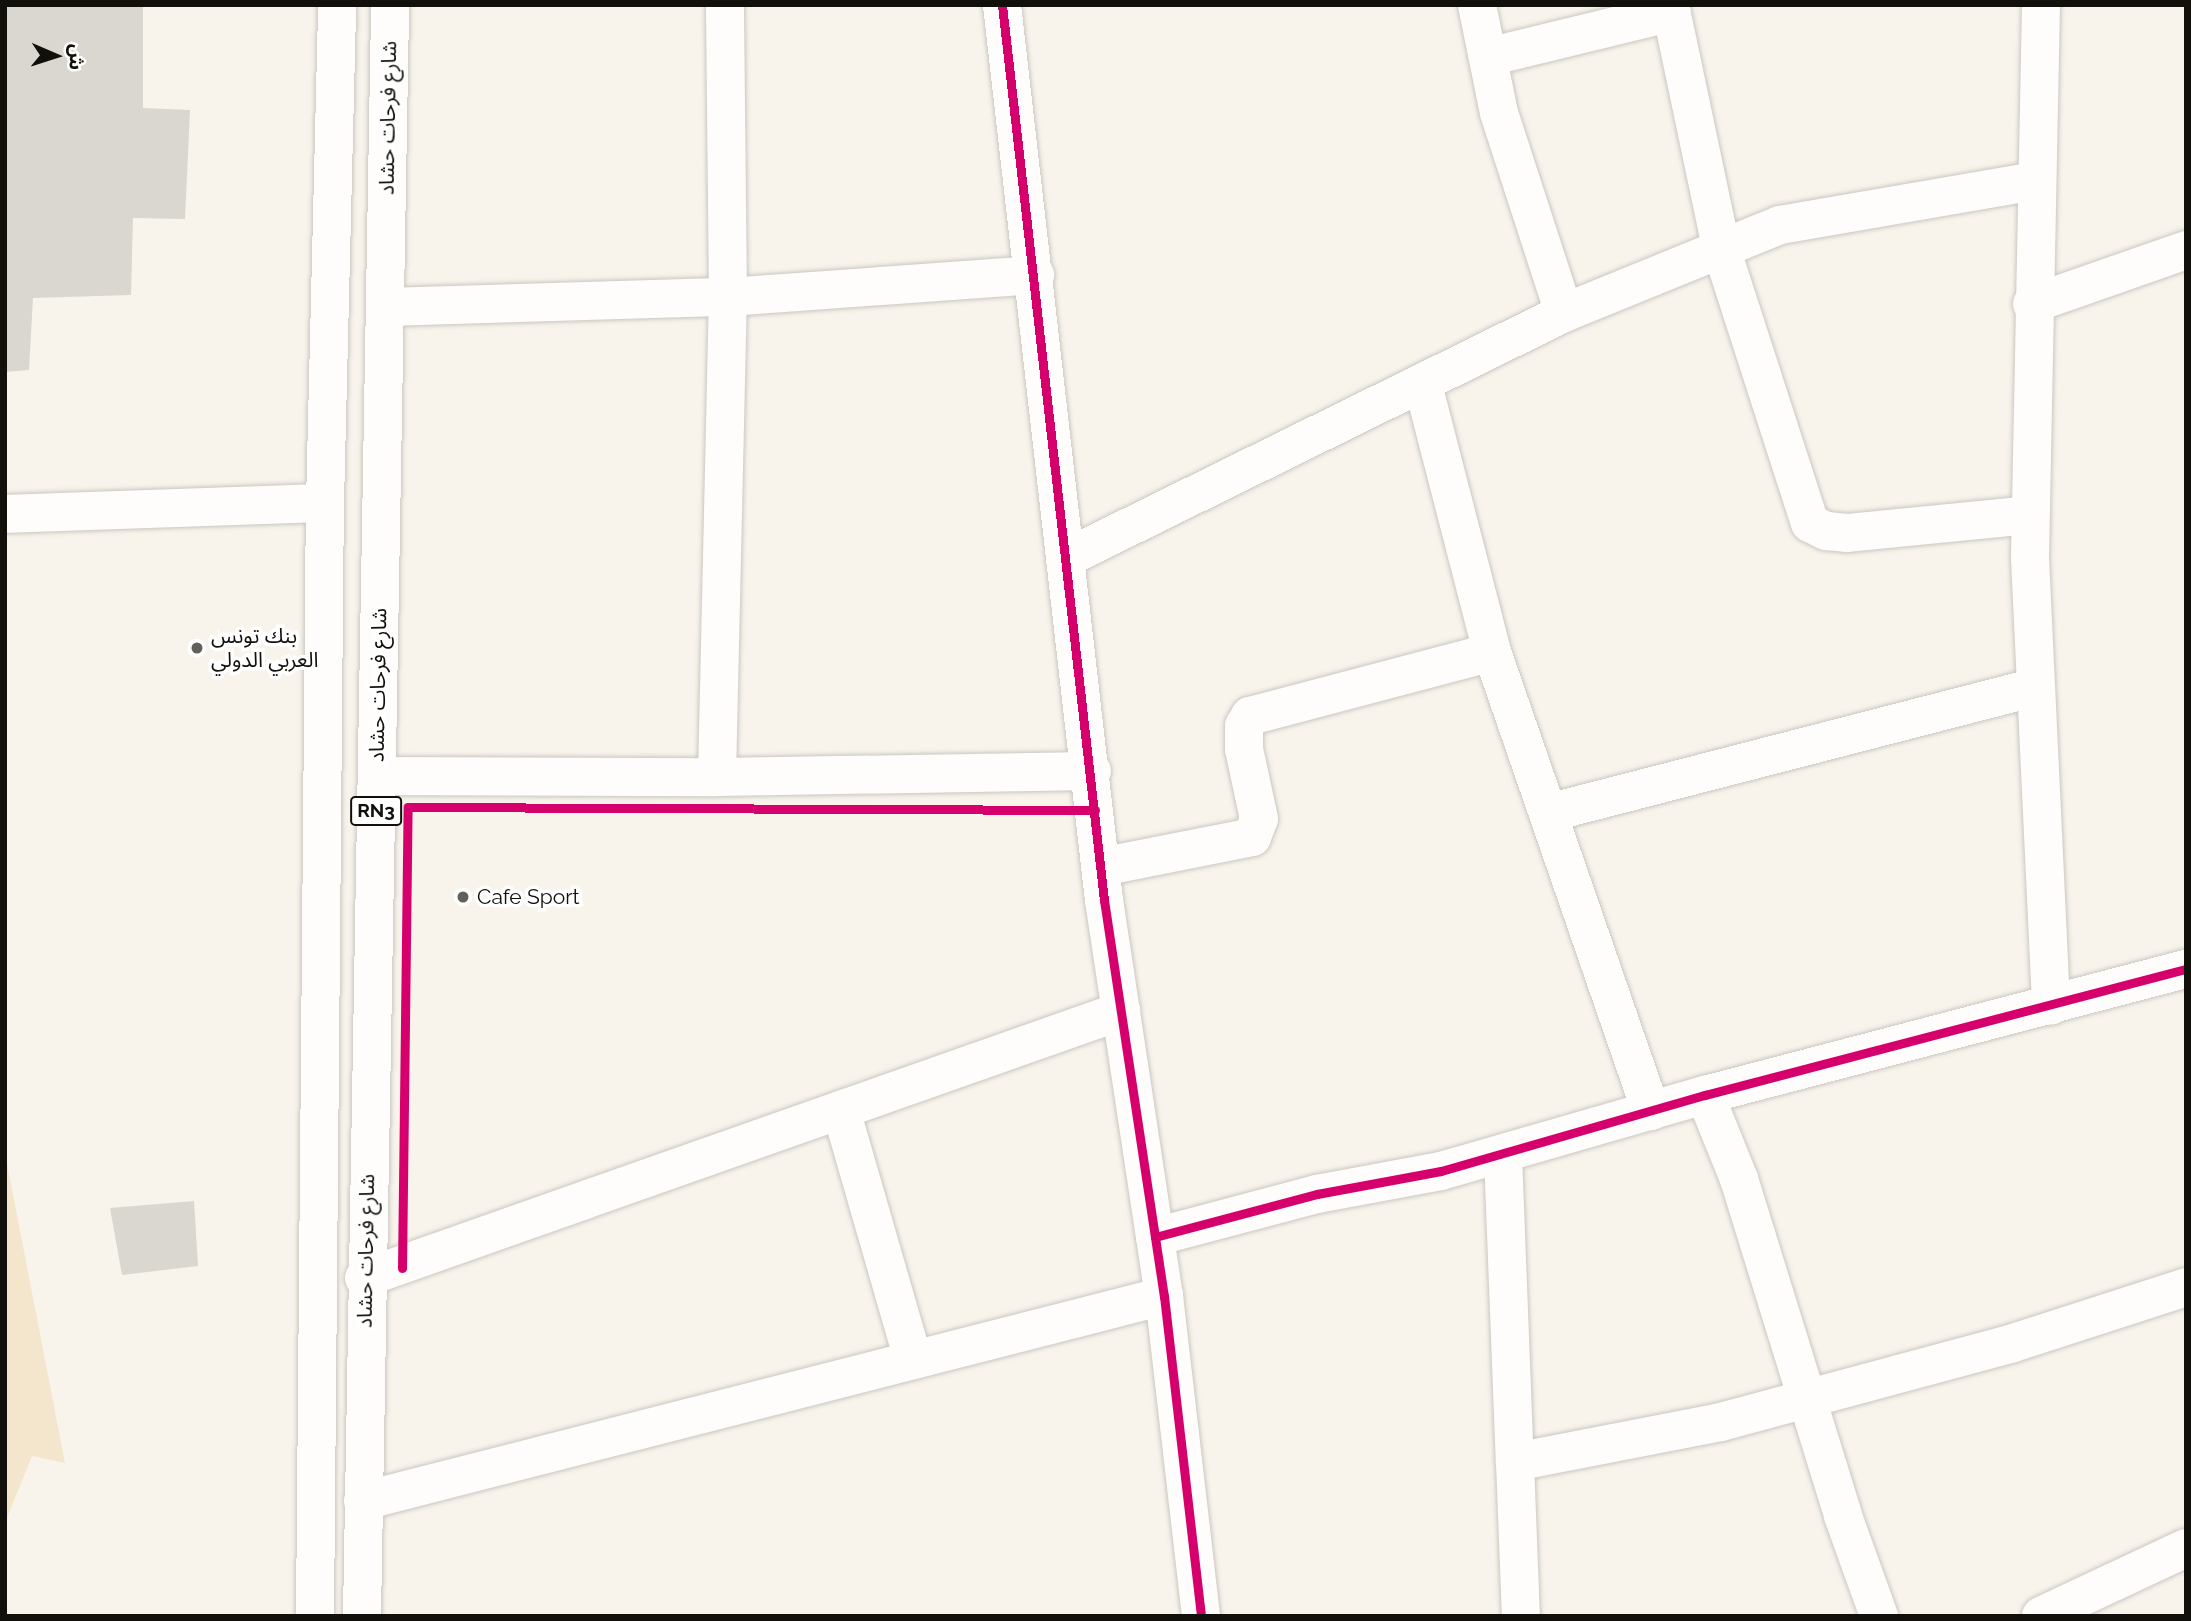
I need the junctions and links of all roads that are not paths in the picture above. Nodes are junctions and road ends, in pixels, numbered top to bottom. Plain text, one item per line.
1 (337, 5) edge
2 (390, 5) edge
3 (724, 5) edge
4 (1002, 5) edge
5 (1478, 5) edge
6 (2041, 5) edge
7 (1671, 9) edge
8 (1488, 57) junction
9 (2035, 181) junction
10 (1721, 248) junction
11 (2186, 250) edge
12 (1035, 275) junction
13 (729, 297) junction
14 (2032, 304) junction
15 (386, 307) junction
16 (1564, 313) junction
17 (1423, 385) junction
18 (325, 503) junction
19 (5, 514) edge
20 (2030, 514) junction
21 (1066, 558) junction
22 (1492, 652) junction
23 (324, 658) junction
24 (379, 658) junction
25 (2036, 687) junction
26 (1092, 771) junction
27 (377, 776) junction
28 (717, 778) junction
29 (1548, 813) junction
30 (1101, 867) junction
31 (2186, 969) edge
32 (2051, 1006) junction
33 (1121, 1011) junction
34 (1705, 1095) junction
35 (841, 1110) junction
36 (1651, 1111) junction
37 (1503, 1155) junction
38 (1155, 1237) junction
39 (364, 1278) junction
40 (2186, 1287) edge
41 (1164, 1296) junction
42 (913, 1360) junction
43 (1806, 1398) junction
44 (1515, 1462) junction
45 (363, 1501) junction
46 (2186, 1548) edge
47 (315, 1616) edge
48 (362, 1616) edge
49 (1201, 1616) edge
50 (1521, 1616) edge
51 (1879, 1616) edge
52 (2041, 1616) edge

1 - 18 street, RN3
2 - 15 street, شارع فرحات حشاد / RN3
3 - 13 street
4 - 12 street
5 - 8 street
6 - 9 street
7 - 8 street
7 - 10 street
8 - 16 street
9 - 10 street
9 - 14 street
10 - 16 street
10 - 20 street
11 - 14 street
12 - 13 street
12 - 21 street
13 - 15 street
13 - 28 street
14 - 20 street
15 - 24 street, شارع فرحات حشاد / RN3
16 - 17 street
17 - 21 street
17 - 22 street
18 - 19 street
18 - 23 street, RN3
20 - 25 street
21 - 26 street
22 - 29 street
22 - 30 street
23 - 24 street
23 - 47 street, RN3
24 - 27 street, شارع فرحات حشاد / RN3
25 - 29 street
25 - 32 street
26 - 28 street
26 - 30 street
27 - 28 street
27 - 39 street, شارع فرحات حشاد / RN3
29 - 36 street
30 - 33 street
31 - 32 street
32 - 34 street
33 - 35 street
33 - 38 street
34 - 36 street
34 - 43 street
35 - 39 street
35 - 42 street
36 - 37 street
37 - 38 street
37 - 44 street
38 - 41 street
39 - 45 street, شارع فرحات حشاد / RN3
40 - 43 street
41 - 42 street
41 - 49 street
42 - 45 street
43 - 44 street
43 - 51 street
44 - 50 street
45 - 48 street, شارع فرحات حشاد / RN3
46 - 52 street

